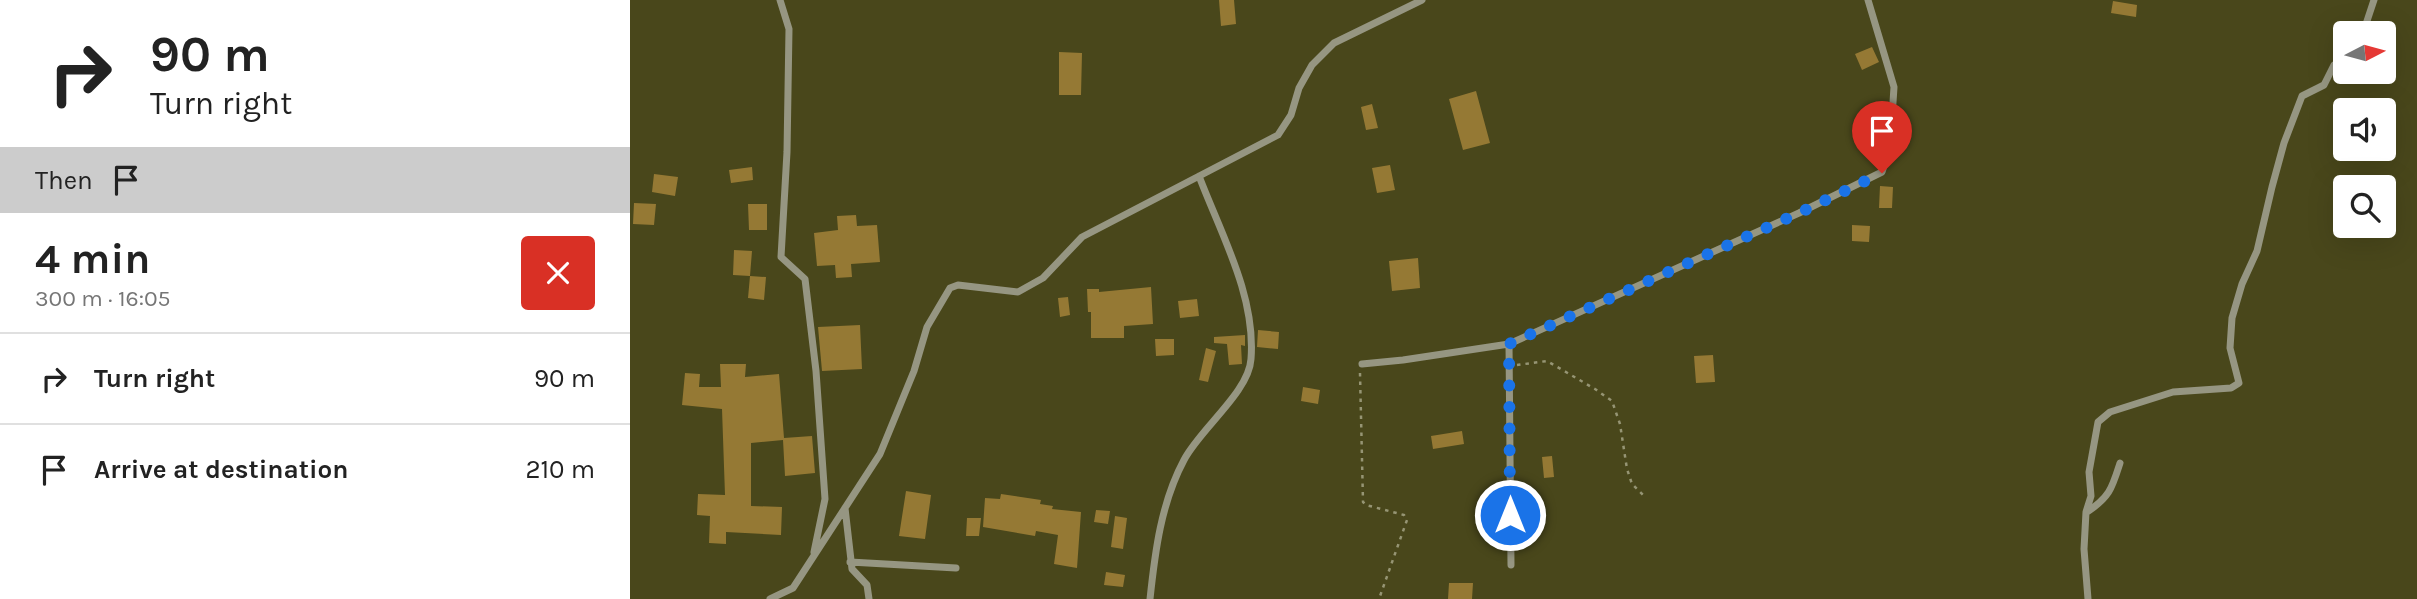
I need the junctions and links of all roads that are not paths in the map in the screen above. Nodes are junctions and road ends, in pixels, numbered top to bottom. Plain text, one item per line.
1 (780, 0) edge
2 (1422, 0) edge
3 (1868, 0) edge
4 (2374, 0) edge
5 (2367, 21) edge
6 (2333, 67) edge
7 (1199, 176) junction
8 (1509, 344) junction
9 (1362, 364) road end
10 (2120, 463) dead end
11 (845, 508) junction
12 (2087, 512) junction
13 (813, 557) junction
14 (850, 562) junction
15 (1511, 565) dead end
16 (956, 568) dead end
17 (769, 599) edge
18 (869, 599) edge
19 (1150, 599) edge
20 (2088, 599) edge

1 - 13 street
2 - 7 street
3 - 8 street
4 - 5 street
6 - 12 street
7 - 11 street
7 - 19 street
8 - 9 street
8 - 15 street
10 - 12 street
11 - 13 street
11 - 14 street
12 - 20 street
13 - 17 street
14 - 16 street
14 - 18 street

